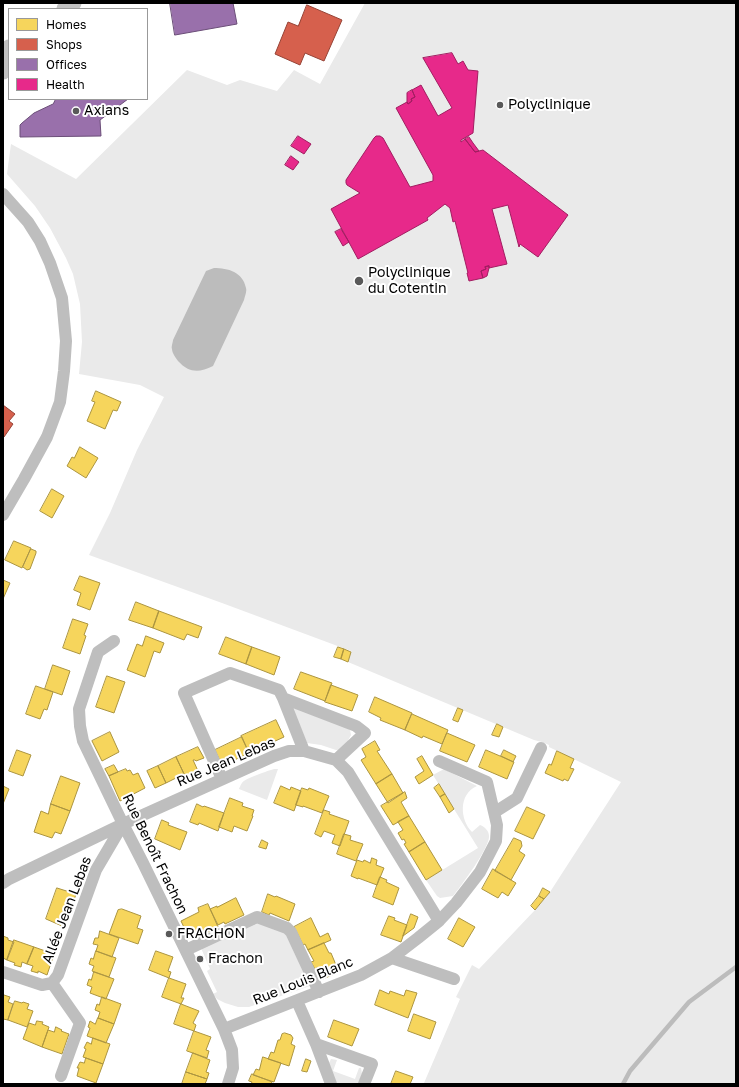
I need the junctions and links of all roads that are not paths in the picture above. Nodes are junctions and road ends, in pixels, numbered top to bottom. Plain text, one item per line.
1 (3, 194) edge
2 (3, 515) edge
3 (114, 641) dead end
4 (283, 698) junction
5 (541, 748) dead end
6 (304, 751) junction
7 (336, 760) junction
8 (439, 761) dead end
9 (222, 779) junction
10 (495, 812) junction
11 (123, 824) junction
12 (3, 884) edge
13 (439, 920) junction
14 (186, 950) junction
15 (392, 958) junction
16 (3, 972) edge
17 (454, 979) dead end
18 (52, 982) junction
19 (318, 992) junction
20 (297, 1001) junction
21 (224, 1029) junction
22 (316, 1044) junction
23 (61, 1076) dead end
24 (228, 1084) edge
25 (331, 1084) edge
26 (364, 1084) edge

1 - 2 street
3 - 11 street, Rue Benoît Frachon
4 - 6 street
4 - 7 street
4 - 9 street
5 - 10 street
6 - 7 street, Rue Jean Lebas
6 - 9 street, Rue Jean Lebas
7 - 13 street
8 - 10 street, Rue Louis Blanc
9 - 11 street, Rue Jean Lebas
10 - 13 street, Rue Louis Blanc
11 - 12 street, Rue Jean Lebas
11 - 14 street, Rue Benoît Frachon
11 - 18 street, Allée Jean Lebas
13 - 15 street, Rue Louis Blanc
14 - 19 street
14 - 21 street, Rue Benoît Frachon
15 - 17 street
15 - 19 street, Rue Louis Blanc
16 - 18 street, Allée Jean Lebas
18 - 23 street
19 - 20 street, Rue Louis Blanc
20 - 21 street, Rue Louis Blanc
20 - 22 street
21 - 24 street, Rue Benoît Frachon
22 - 25 street
22 - 26 street

